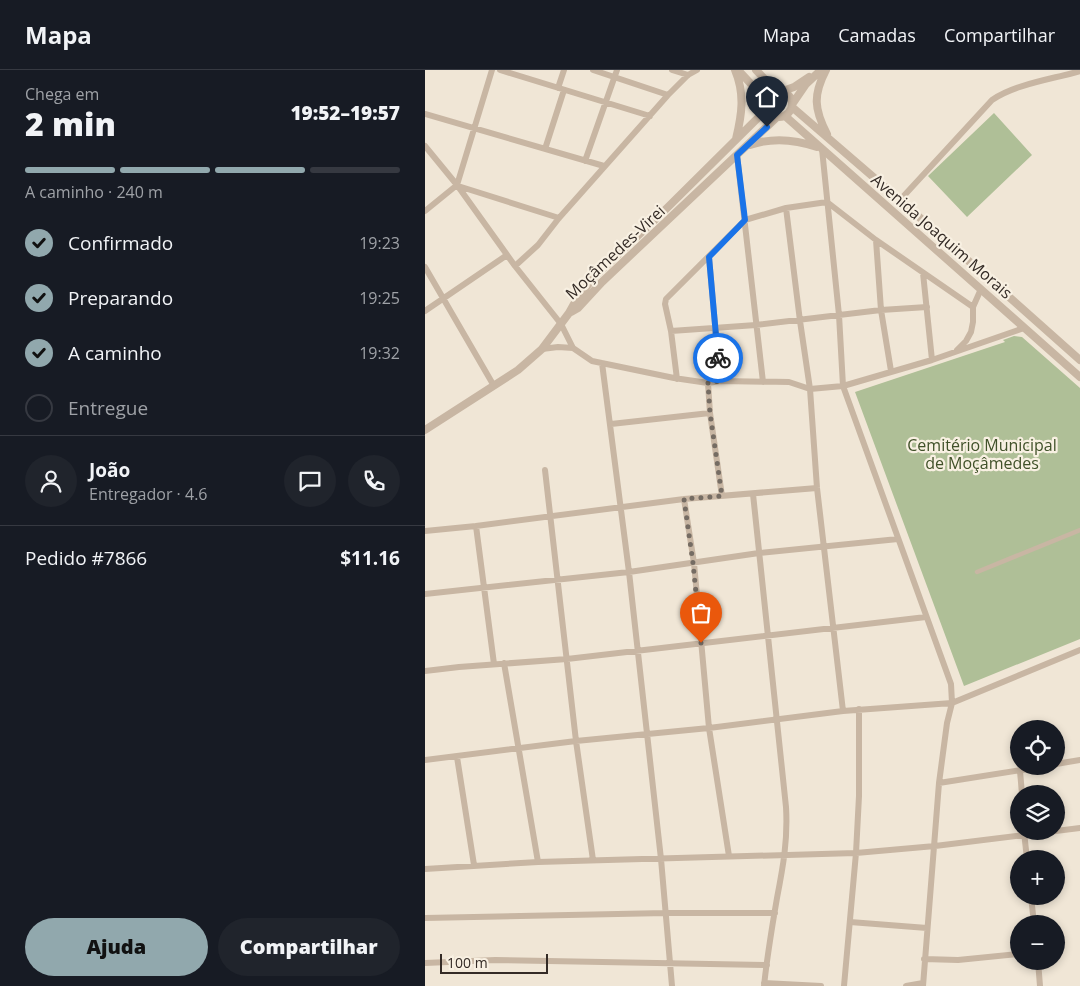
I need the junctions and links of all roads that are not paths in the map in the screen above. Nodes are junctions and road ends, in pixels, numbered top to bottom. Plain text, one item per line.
1 (492, 70) edge
2 (499, 70) edge
3 (564, 70) edge
4 (593, 70) edge
5 (671, 70) edge
6 (697, 70) edge
7 (737, 70) edge
8 (756, 70) edge
9 (819, 70) edge
10 (826, 70) edge
11 (1080, 71) edge
12 (689, 72) edge
13 (616, 73) edge
14 (561, 89) junction
15 (780, 91) junction
16 (668, 95) junction
17 (766, 100) junction
18 (605, 102) junction
19 (792, 105) junction
20 (767, 109) junction
21 (425, 114) edge
22 (649, 116) junction
23 (781, 117) junction
24 (475, 127) junction
25 (829, 138) junction
26 (736, 140) junction
27 (425, 146) edge
28 (746, 147) junction
29 (545, 149) junction
30 (822, 149) junction
31 (737, 155) junction
32 (585, 161) junction
33 (604, 166) junction
34 (457, 185) junction
35 (900, 200) junction
36 (827, 202) junction
37 (786, 208) junction
38 (425, 212) edge
39 (559, 218) junction
40 (745, 220) junction
41 (876, 240) junction
42 (507, 255) junction
43 (709, 257) junction
44 (515, 266) junction
45 (425, 267) edge
46 (923, 273) junction
47 (981, 289) junction
48 (444, 298) junction
49 (927, 307) junction
50 (973, 307) junction
51 (881, 310) junction
52 (425, 311) edge
53 (569, 313) junction
54 (839, 315) junction
55 (800, 321) junction
56 (561, 324) junction
57 (757, 325) junction
58 (716, 328) junction
59 (1024, 328) junction
60 (671, 331) junction
61 (573, 348) junction
62 (542, 349) junction
63 (957, 351) junction
64 (932, 360) junction
65 (1080, 360) edge
66 (603, 363) junction
67 (891, 371) junction
68 (1080, 377) edge
69 (677, 378) junction
70 (720, 381) junction
71 (763, 382) junction
72 (708, 383) junction
73 (494, 386) junction
74 (843, 386) junction
75 (810, 389) junction
76 (710, 413) junction
77 (611, 424) junction
78 (425, 430) edge
79 (545, 470) dead end
80 (817, 488) junction
81 (753, 494) junction
82 (722, 496) junction
83 (684, 499) junction
84 (619, 506) junction
85 (550, 517) junction
86 (476, 526) junction
87 (1080, 530) edge
88 (425, 531) edge
89 (898, 539) junction
90 (825, 547) junction
91 (759, 554) junction
92 (693, 563) junction
93 (629, 572) junction
94 (977, 572) dead end
95 (558, 579) junction
96 (484, 587) junction
97 (425, 594) edge
98 (926, 617) junction
99 (834, 628) junction
100 (767, 635) junction
101 (701, 643) junction
102 (637, 650) junction
103 (1080, 650) edge
104 (567, 659) junction
105 (504, 663) junction
106 (494, 664) junction
107 (425, 671) edge
108 (952, 703) junction
109 (859, 709) junction
110 (843, 710) junction
111 (776, 719) junction
112 (709, 728) junction
113 (646, 735) junction
114 (576, 741) junction
115 (519, 749) junction
116 (457, 756) junction
117 (425, 760) edge
118 (1080, 760) edge
119 (1065, 762) edge
120 (1010, 773) edge
121 (939, 783) junction
122 (1080, 828) edge
123 (1065, 829) edge
124 (1010, 835) edge
125 (935, 846) junction
126 (856, 853) junction
127 (785, 854) junction
128 (729, 856) junction
129 (661, 859) junction
130 (593, 860) junction
131 (538, 862) junction
132 (474, 865) junction
133 (425, 869) edge
134 (665, 913) junction
135 (775, 913) junction
136 (425, 918) edge
137 (850, 922) junction
138 (927, 928) junction
139 (1010, 955) edge
140 (924, 959) junction
141 (425, 963) edge
142 (670, 964) junction
143 (767, 965) junction
144 (1039, 970) edge
145 (764, 984) edge
146 (923, 984) edge
147 (672, 986) edge
148 (821, 986) edge
149 (844, 986) edge
150 (906, 986) edge
151 (1040, 986) edge

1 - 24 street
2 - 14 street
3 - 14 street
4 - 13 street
5 - 12 street
6 - 12 street
7 - 17 street
7 - 26 street
8 - 15 street
9 - 15 street
9 - 19 street
10 - 25 street
11 - 35 street
12 - 16 street
13 - 16 street
13 - 18 street
14 - 18 street
14 - 29 street
15 - 17 street
15 - 19 street
16 - 22 street
17 - 20 street
18 - 22 street
18 - 32 street
19 - 23 street
19 - 25 street, Avenida Joaquim Morais
20 - 23 street
20 - 26 street, Moçâmedes-Virei
21 - 24 street
22 - 33 street
23 - 28 street, Moçâmedes-Virei
23 - 30 street, Avenida Joaquim Morais
24 - 29 street
24 - 34 street
25 - 35 street, Avenida Joaquim Morais
26 - 53 street, Moçâmedes-Virei
27 - 34 street
28 - 30 street
28 - 31 street, Moçâmedes-Virei
29 - 32 street
30 - 36 street
30 - 47 street, Avenida Joaquim Morais
31 - 40 street
31 - 53 street, Moçâmedes-Virei
32 - 33 street
33 - 39 street
34 - 38 street
34 - 39 street
34 - 42 street
35 - 65 street, Avenida Joaquim Morais
36 - 37 street
36 - 41 street
36 - 54 street
37 - 40 street
37 - 55 street
39 - 44 street
40 - 43 street
40 - 57 street
41 - 46 street
41 - 51 street
42 - 44 street
42 - 48 street
43 - 58 street
43 - 60 street
44 - 56 street
45 - 48 street
46 - 49 street
46 - 50 street
47 - 50 street
47 - 59 street, Avenida Joaquim Morais
48 - 52 street
48 - 73 street
49 - 51 street
49 - 64 street
50 - 63 street
51 - 54 street
51 - 67 street
53 - 56 street
54 - 55 street
54 - 74 street
55 - 57 street
55 - 75 street
56 - 61 street
56 - 62 street
57 - 58 street
57 - 71 street
58 - 60 street
58 - 70 street
59 - 63 street
59 - 68 street, Avenida Joaquim Morais
60 - 69 street
61 - 62 street
61 - 66 street
62 - 73 street
63 - 64 street
64 - 67 street
66 - 69 street
66 - 77 street
67 - 74 street
69 - 72 street
70 - 71 street
70 - 72 street
71 - 75 street
72 - 76 street
73 - 78 street
74 - 75 street
74 - 89 street
75 - 80 street
76 - 77 street
76 - 82 street
77 - 84 street
79 - 85 street
80 - 81 street
80 - 90 street
81 - 82 street
81 - 91 street
82 - 83 street
83 - 84 street
83 - 92 street
84 - 85 street
84 - 93 street
85 - 86 street
85 - 95 street
86 - 88 street
86 - 96 street
87 - 94 street
89 - 90 street
89 - 98 street
90 - 91 street
90 - 99 street
91 - 92 street
91 - 100 street
92 - 93 street
92 - 101 street
93 - 95 street
93 - 102 street
95 - 96 street
95 - 104 street
96 - 97 street
96 - 106 street
98 - 99 street
98 - 108 street
99 - 100 street
99 - 110 street
100 - 101 street
100 - 111 street
101 - 102 street
101 - 112 street
102 - 104 street
102 - 113 street
103 - 108 street
104 - 105 street
104 - 114 street
105 - 106 street
105 - 115 street
106 - 107 street
108 - 109 street
108 - 121 street
109 - 110 street
109 - 126 street
110 - 111 street
111 - 112 street
111 - 127 street
112 - 113 street
112 - 128 street
113 - 114 street
113 - 129 street
114 - 115 street
114 - 130 street
115 - 116 street
115 - 131 street
116 - 117 street
116 - 132 street
118 - 119 street
120 - 121 street
121 - 125 street
122 - 123 street
124 - 125 street
125 - 126 street
125 - 138 street
126 - 127 street
126 - 137 street
127 - 128 street
127 - 135 street
128 - 129 street
129 - 130 street
129 - 134 street
130 - 131 street
131 - 132 street
132 - 133 street
134 - 135 street
134 - 136 street
134 - 142 street
135 - 143 street
137 - 138 street
137 - 149 street
138 - 140 street
139 - 140 street
140 - 146 street
141 - 142 street
142 - 143 street
142 - 147 street
143 - 145 street
144 - 151 street
145 - 148 street
146 - 150 street

